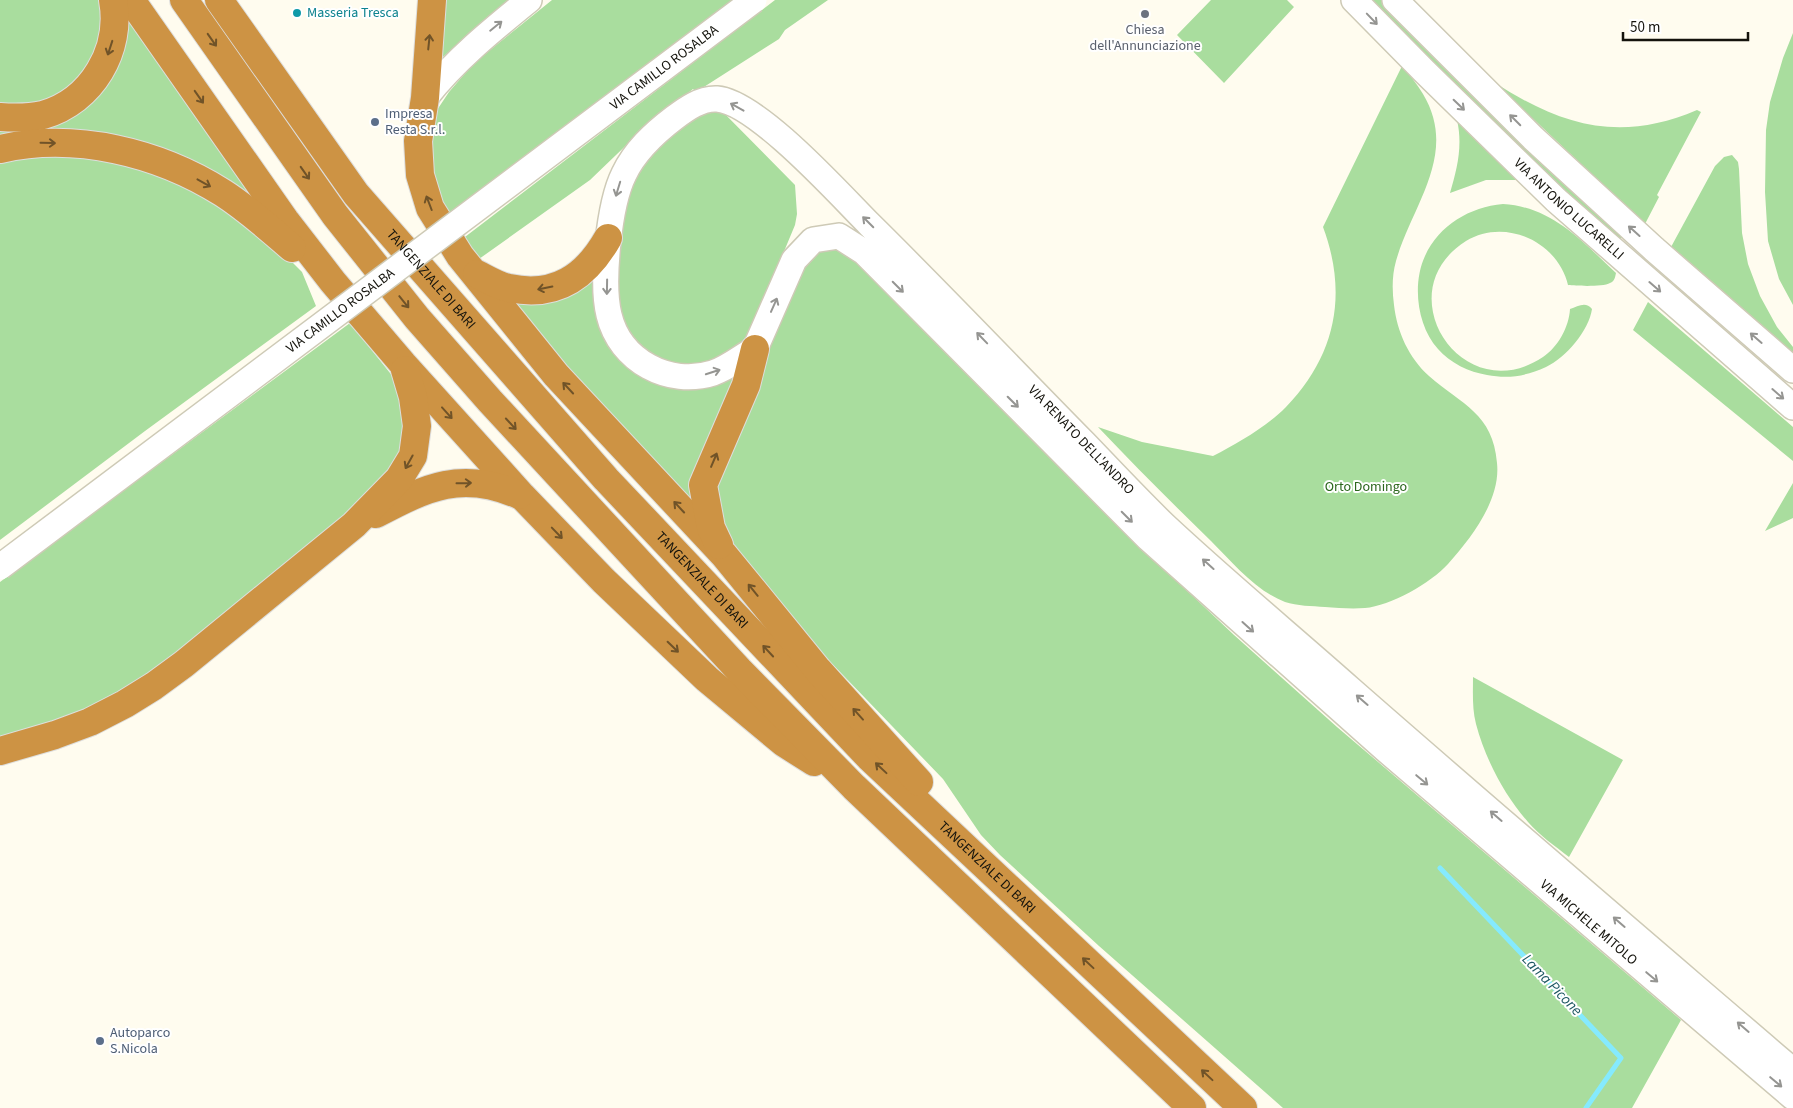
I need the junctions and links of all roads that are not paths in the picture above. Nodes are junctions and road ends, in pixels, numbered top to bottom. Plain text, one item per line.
1 (113, 0) edge
2 (131, 0) edge
3 (184, 0) edge
4 (219, 0) edge
5 (432, 0) edge
6 (529, 0) edge
7 (754, 0) edge
8 (1354, 0) edge
9 (1395, 0) edge
10 (425, 98) junction
11 (0, 117) edge
12 (0, 149) edge
13 (608, 238) junction
14 (473, 273) junction
15 (333, 282) junction
16 (755, 349) junction
17 (403, 364) junction
18 (1793, 370) edge
19 (1793, 407) edge
20 (522, 496) junction
21 (354, 525) junction
22 (724, 555) junction
23 (0, 568) edge
24 (1392, 740) junction
25 (1, 750) edge
26 (854, 787) junction
27 (951, 835) junction
28 (1793, 1070) edge
29 (1793, 1097) edge
30 (1192, 1108) edge
31 (1243, 1108) edge

1 -> 11 highway
2 -> 15 highway
3 -> 26 highway
27 -> 4 highway, TANGENZIALE DI BARI
10 -> 5 highway
10 -> 6 street
7 - 23 street, VIA CAMILLO ROSALBA, bridge
8 -> 19 street, VIA ANTONIO LUCARELLI
18 -> 9 street, VIA ANTONIO LUCARELLI
14 -> 10 highway
12 -> 15 highway
13 -> 14 highway
13 -> 16 street, VIA RENATO DELL'ANDRO
24 -> 13 street, VIA RENATO DELL'ANDRO
22 -> 14 highway
15 - 17 highway
22 -> 16 highway
16 -> 24 street, VIA RENATO DELL'ANDRO
17 -> 20 highway
17 -> 21 highway
21 -> 20 highway
20 -> 26 highway
21 - 25 highway
27 -> 22 highway
28 -> 24 street, VIA MICHELE MITOLO
24 -> 29 street, VIA MICHELE MITOLO
26 - 30 highway
31 -> 27 highway, TANGENZIALE DI BARI

